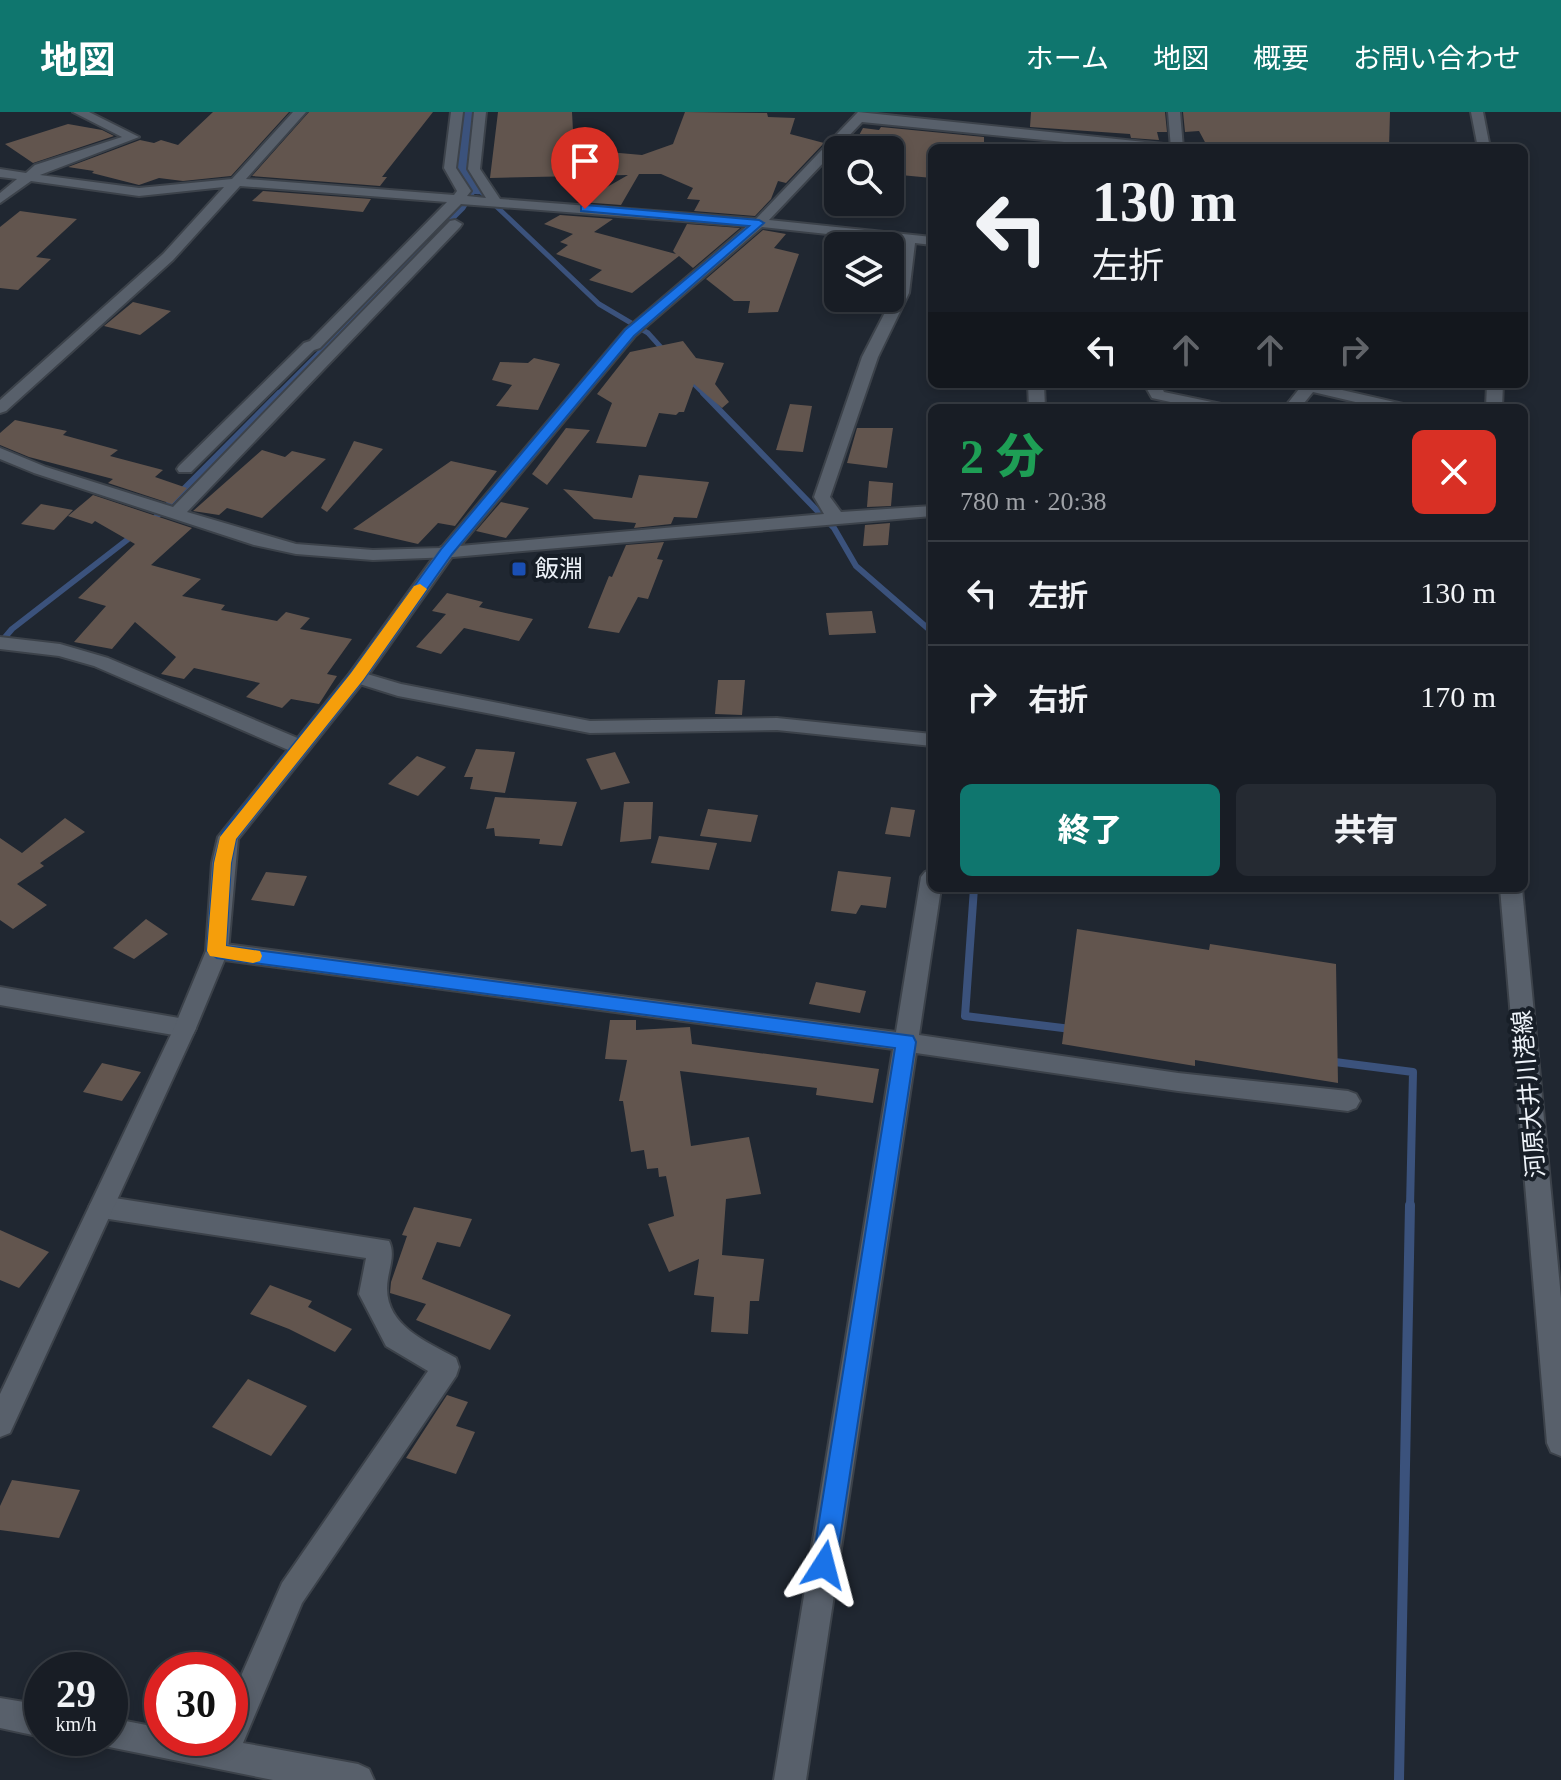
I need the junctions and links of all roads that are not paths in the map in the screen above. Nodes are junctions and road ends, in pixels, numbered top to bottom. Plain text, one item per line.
1 (79, 112) edge
2 (123, 112) edge
3 (300, 112) edge
4 (457, 112) edge
5 (480, 112) edge
6 (970, 112) edge
7 (1174, 112) edge
8 (1477, 112) edge
9 (863, 115) edge
10 (101, 122) junction
11 (982, 130) junction
12 (980, 144) edge
13 (1074, 144) edge
14 (1177, 144) edge
15 (1483, 144) edge
16 (823, 158) joint
17 (0, 173) edge
18 (28, 177) junction
19 (237, 182) junction
20 (460, 198) junction
21 (0, 199) edge
22 (485, 200) junction
23 (759, 223) junction
24 (909, 239) junction
25 (928, 241) edge
26 (1154, 388) edge
27 (1308, 388) edge
28 (1313, 388) edge
29 (1201, 404) edge
30 (1295, 404) edge
31 (1384, 404) edge
32 (0, 408) edge
33 (0, 453) edge
34 (185, 469) dead end
35 (928, 511) edge
36 (175, 514) junction
37 (833, 518) junction
38 (447, 551) junction
39 (7, 644) edge
40 (357, 677) junction
41 (928, 740) edge
42 (300, 747) junction
43 (930, 892) edge
44 (1511, 892) edge
45 (217, 951) junction
46 (0, 996) edge
47 (185, 1028) junction
48 (906, 1042) junction
49 (1348, 1101) dead end
50 (102, 1207) junction
51 (0, 1424) edge
52 (1561, 1443) edge
53 (248, 1695) edge
54 (0, 1713) edge
55 (24, 1718) edge
56 (248, 1749) edge
57 (358, 1780) edge
58 (790, 1780) edge

1 - 10 street
2 - 10 street
3 - 19 street
4 - 20 street
5 - 22 street
6 - 11 street
7 - 14 street
8 - 15 street
9 - 11 street
9 - 16 street
10 - 18 street
11 - 12 street
11 - 13 street
16 - 23 street
17 - 18 street
18 - 19 street
18 - 21 street
19 - 20 street
19 - 32 street
20 - 22 street
20 - 34 street
22 - 23 street
22 - 36 street
23 - 24 street
23 - 38 street
24 - 25 street
24 - 37 street
26 - 29 street
27 - 30 street
28 - 31 street
33 - 36 street
35 - 37 street
36 - 38 street
37 - 38 street
38 - 40 street
39 - 42 street
40 - 41 street
40 - 42 street
42 - 45 street
43 - 48 street
44 - 52 street, 河原大井川港線
45 - 47 street
45 - 48 street
46 - 47 street
47 - 50 street
48 - 49 street
48 - 58 street
50 - 51 street
50 - 53 street
54 - 55 street
56 - 57 street

